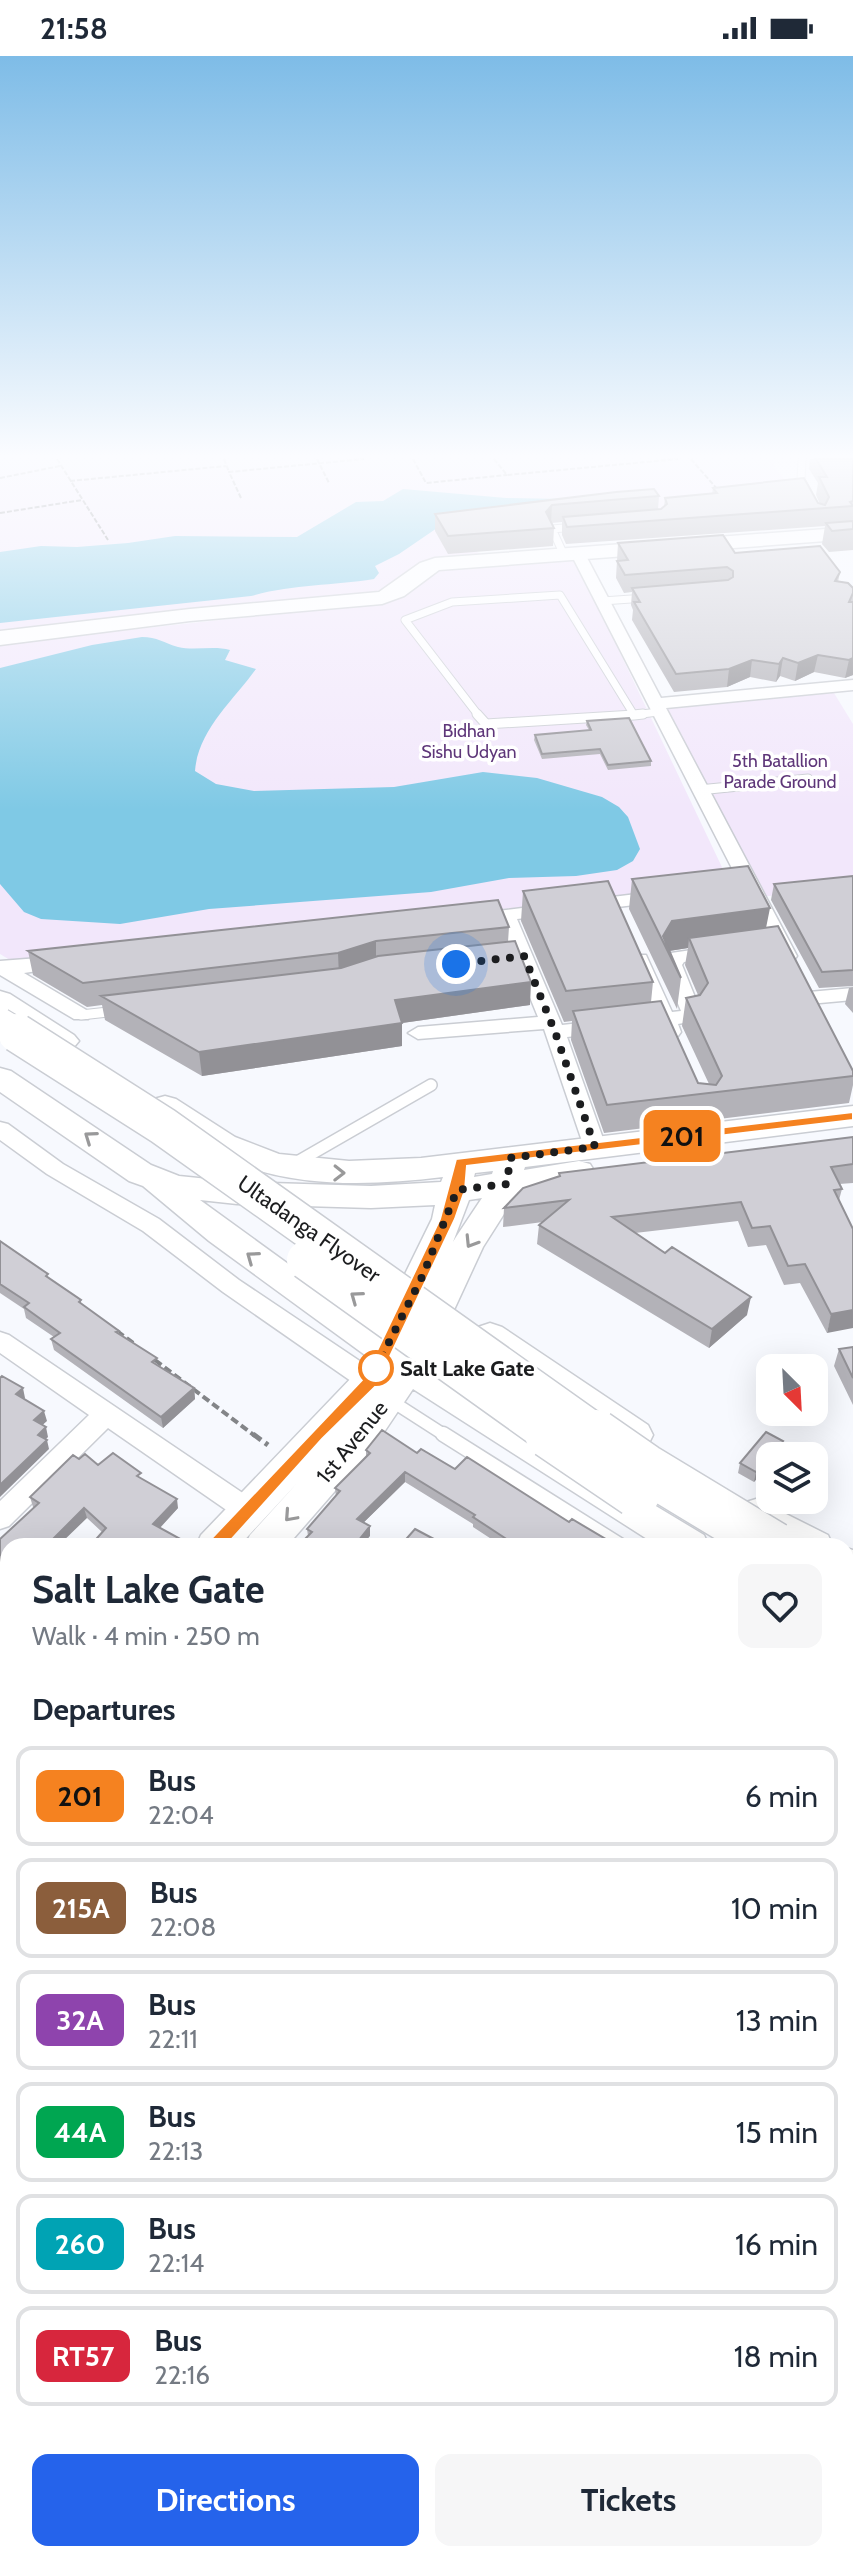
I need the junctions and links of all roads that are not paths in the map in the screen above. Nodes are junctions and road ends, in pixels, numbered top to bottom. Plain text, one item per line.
1 (416, 576) edge
2 (585, 576) edge
3 (653, 597) edge
4 (602, 601) junction
5 (0, 638) edge
6 (853, 685) edge
7 (656, 708) junction
8 (634, 715) junction
9 (808, 779) dead end
10 (699, 790) junction
11 (675, 895) edge
12 (506, 915) junction
13 (445, 922) edge
14 (633, 945) edge
15 (734, 950) edge
16 (79, 961) edge
17 (2, 968) edge
18 (853, 994) edge
19 (0, 1000) edge
20 (134, 1008) edge
21 (81, 1015) joint
22 (666, 1022) junction
23 (0, 1023) edge
24 (553, 1027) junction
25 (418, 1033) dead end
26 (679, 1050) edge
27 (0, 1052) edge
28 (0, 1078) edge
29 (431, 1085) dead end
30 (853, 1116) edge
31 (0, 1129) edge
32 (853, 1138) edge
33 (595, 1147) junction
34 (289, 1167) junction
35 (508, 1171) junction
36 (459, 1176) junction
37 (154, 1181) junction
38 (429, 1295) junction
39 (0, 1341) edge
40 (388, 1375) junction
41 (105, 1415) junction
42 (247, 1510) junction
43 (0, 1518) edge
44 (222, 1538) edge
45 (271, 1538) edge
46 (610, 1538) edge
47 (677, 1538) edge
48 (708, 1538) edge
49 (761, 1538) edge
50 (800, 1538) edge

1 - 5 main road
2 - 4 street
3 - 4 lane
4 - 7 street
6 - 7 street
7 - 8 lane
7 - 10 street
8 - 8 lane
9 - 10 lane
10 - 18 street
11 - 12 street
12 - 13 street
12 - 24 street
14 - 22 street
15 - 22 street
16 - 17 street
17 - 21 street
19 - 34 main road
20 - 21 lane
22 - 24 street
22 - 26 street
23 - 49 main road, Ultadanga Flyover, bridge
24 - 25 street
24 - 33 street
48 -> 27 main road, Ultadanga Flyover, bridge
37 -> 28 main road
29 - 34 lane
30 - 33 main road
31 - 40 street
32 - 35 main road
33 - 35 main road
34 -> 36 main road
35 - 36 main road
35 -> 38 main road, 1st Avenue
36 - 37 main road
36 - 38 main road
40 -> 37 main road
38 - 40 main road, 1st Avenue
38 - 50 main road
39 - 41 street
40 - 42 main road
40 -> 45 main road, 1st Avenue
40 - 46 lane
40 - 47 main road
41 - 42 street
41 - 43 street
42 - 44 main road

